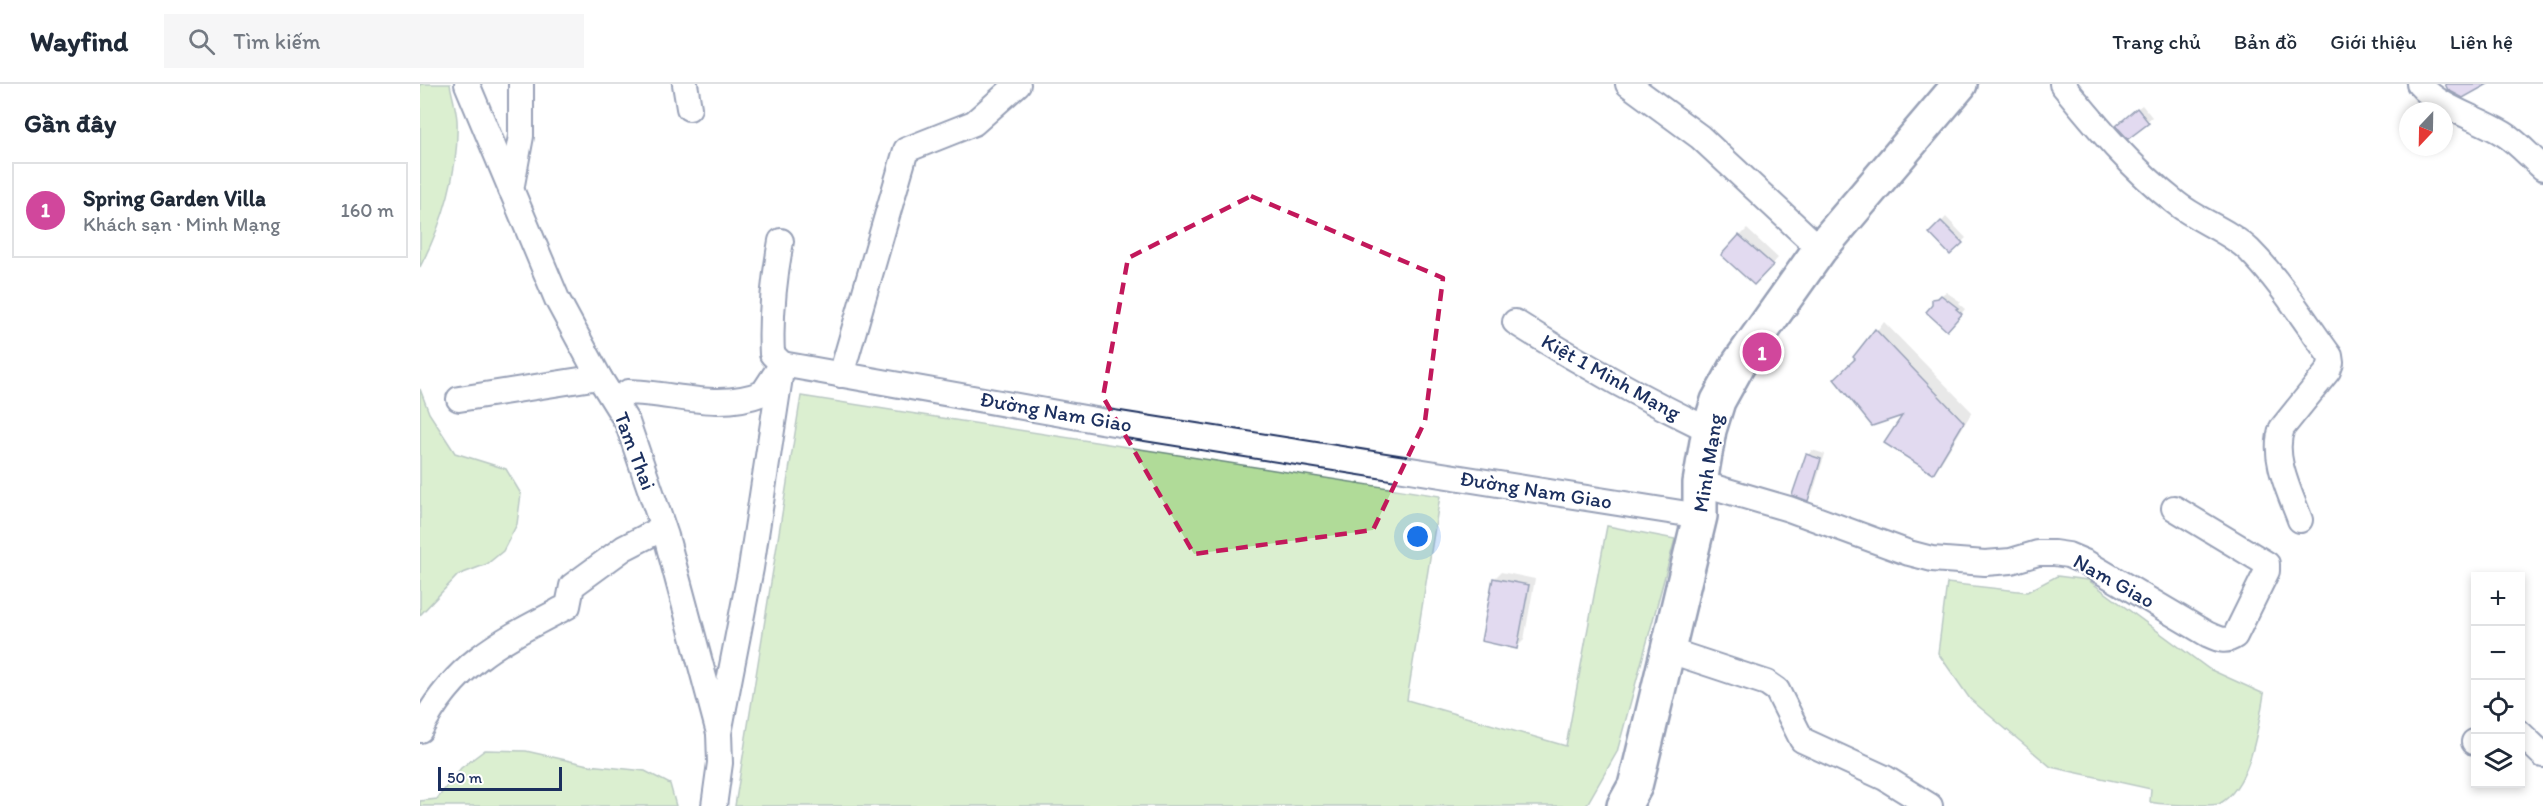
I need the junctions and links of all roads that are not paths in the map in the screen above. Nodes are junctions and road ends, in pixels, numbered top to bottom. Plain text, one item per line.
1 (467, 84) edge
2 (521, 84) edge
3 (685, 84) edge
4 (1018, 84) edge
5 (1628, 84) edge
6 (1960, 84) edge
7 (2062, 84) edge
8 (2419, 84) edge
9 (689, 108) dead end
10 (2543, 168) edge
11 (511, 190) junction
12 (782, 241) dead end
13 (1820, 249) junction
14 (1515, 322) dead end
15 (782, 364) junction
16 (841, 375) junction
17 (599, 377) junction
18 (459, 399) dead end
19 (616, 401) junction
20 (1709, 430) junction
21 (1700, 483) junction
22 (2174, 508) dead end
23 (1700, 516) junction
24 (2300, 520) dead end
25 (663, 528) junction
26 (1667, 650) junction
27 (420, 730) edge
28 (719, 733) junction
29 (2521, 734) edge
30 (2543, 755) edge
31 (714, 806) edge
32 (1624, 806) edge
33 (1930, 806) edge

1 - 11 street, Tam Thai
2 - 11 street
3 - 9 street
4 - 16 street
5 - 13 street
6 - 13 highway, Minh Mạng
7 - 24 street
8 - 10 street
11 - 17 street, Tam Thai
12 - 15 street
13 - 20 highway, Minh Mạng
14 - 20 street, Kiệt 1 Minh Mạng
15 - 16 street, Đường Nam Giao
15 - 19 street
15 - 28 street
16 - 23 street, Đường Nam Giao
17 - 18 street
17 - 19 street, Tam Thai
19 - 25 street, Tam Thai
20 - 21 highway, Minh Mạng
21 - 22 street, Nam Giao
21 - 23 highway, Minh Mạng
23 - 26 highway, Minh Mạng
25 - 27 street
25 - 28 street, Tam Thai
26 - 32 highway, Minh Mạng
26 - 33 street
28 - 31 street, Tam Thai
29 - 30 street

